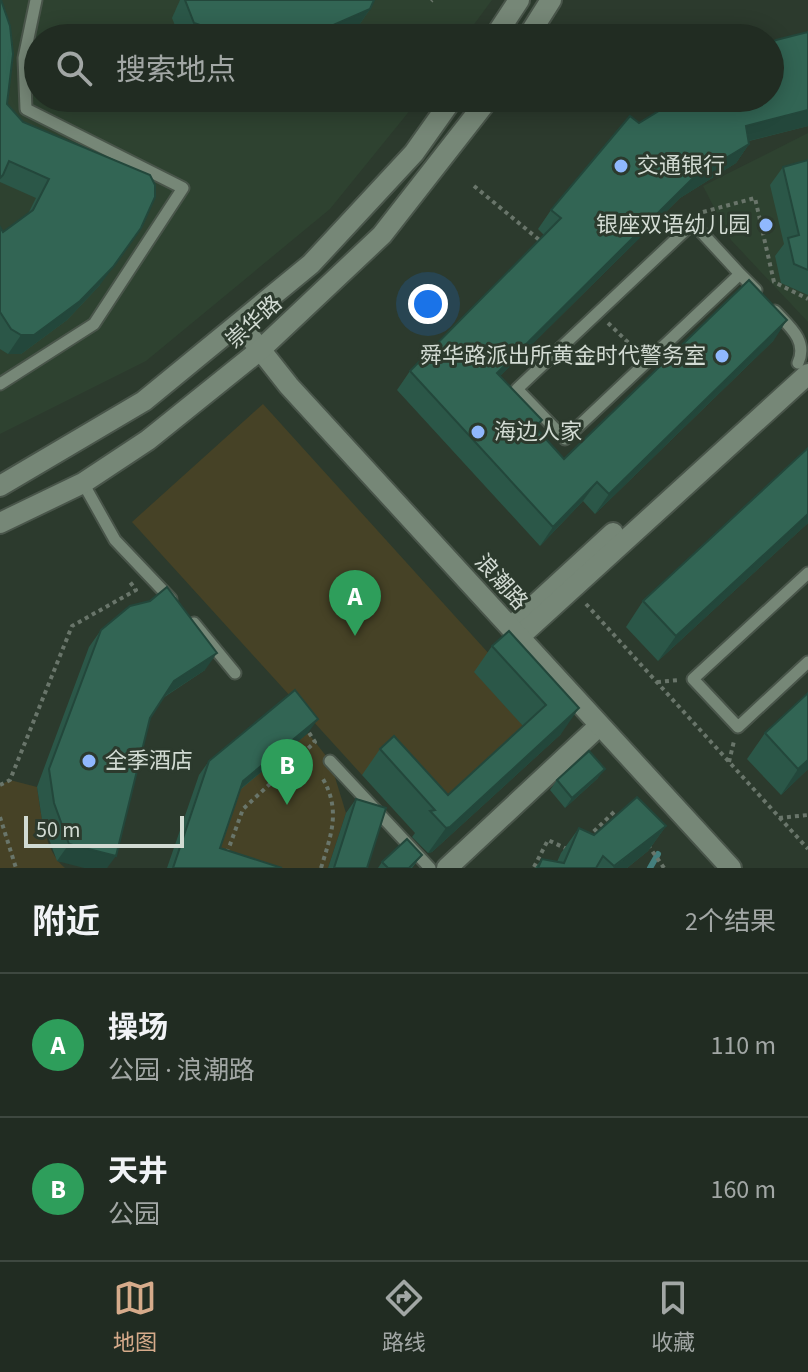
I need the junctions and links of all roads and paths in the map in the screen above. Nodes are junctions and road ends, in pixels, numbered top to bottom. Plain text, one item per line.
1 (36, 0) edge
2 (519, 0) edge
3 (551, 0) edge
4 (31, 24) edge
5 (503, 24) edge
6 (536, 24) edge
7 (32, 112) edge
8 (443, 112) edge
9 (478, 112) edge
10 (740, 274) junction
11 (598, 313) junction
12 (240, 324) junction
13 (260, 350) junction
14 (647, 361) junction
15 (803, 368) edge
16 (0, 384) edge
17 (83, 483) junction
18 (0, 486) edge
19 (0, 523) edge
20 (808, 573) edge
21 (128, 579) dead end
22 (177, 605) edge
23 (575, 608) dead end
24 (187, 614) edge
25 (514, 633) junction
26 (808, 662) edge
27 (235, 673) dead end
28 (299, 719) edge
29 (599, 726) junction
30 (738, 727) junction
31 (315, 742) junction
32 (303, 754) junction
33 (330, 761) joint
34 (729, 762) junction
35 (311, 763) dead end
36 (319, 772) dead end
37 (0, 785) edge
38 (808, 815) edge
39 (0, 817) edge
40 (779, 818) junction
41 (625, 823) edge
42 (581, 843) edge
43 (647, 844) edge
44 (808, 849) edge
45 (573, 851) edge
46 (238, 857) edge
47 (534, 867) edge
48 (16, 868) edge
49 (321, 868) edge
50 (430, 868) edge
51 (447, 868) edge
52 (664, 868) edge
53 (731, 868) edge

1 - 4 lane
2 - 5 main road
3 - 6 main road
7 - 16 lane
8 - 12 main road, 崇华路
9 - 13 main road, 崇华路
10 - 11 lane
10 - 14 lane
10 - 15 lane
11 - 14 path
11 - 14 lane
12 - 13 main road, 浪潮路
12 - 18 main road, 崇华路
13 - 17 main road, 崇华路
13 - 25 main road, 浪潮路
15 - 25 main road
17 - 19 main road, 崇华路
17 - 22 lane
20 - 30 lane
21 - 37 path
23 - 34 path
24 - 27 lane
25 - 29 main road, 浪潮路
26 - 30 lane
28 - 31 path
29 - 51 main road
29 - 53 main road, 浪潮路
30 - 34 path
31 - 32 path
31 - 33 path
32 - 35 path
32 - 46 path
33 - 50 lane
34 - 40 path
36 - 49 path
38 - 40 path
39 - 48 path
40 - 44 path
41 - 42 path
43 - 52 path
45 - 47 path

